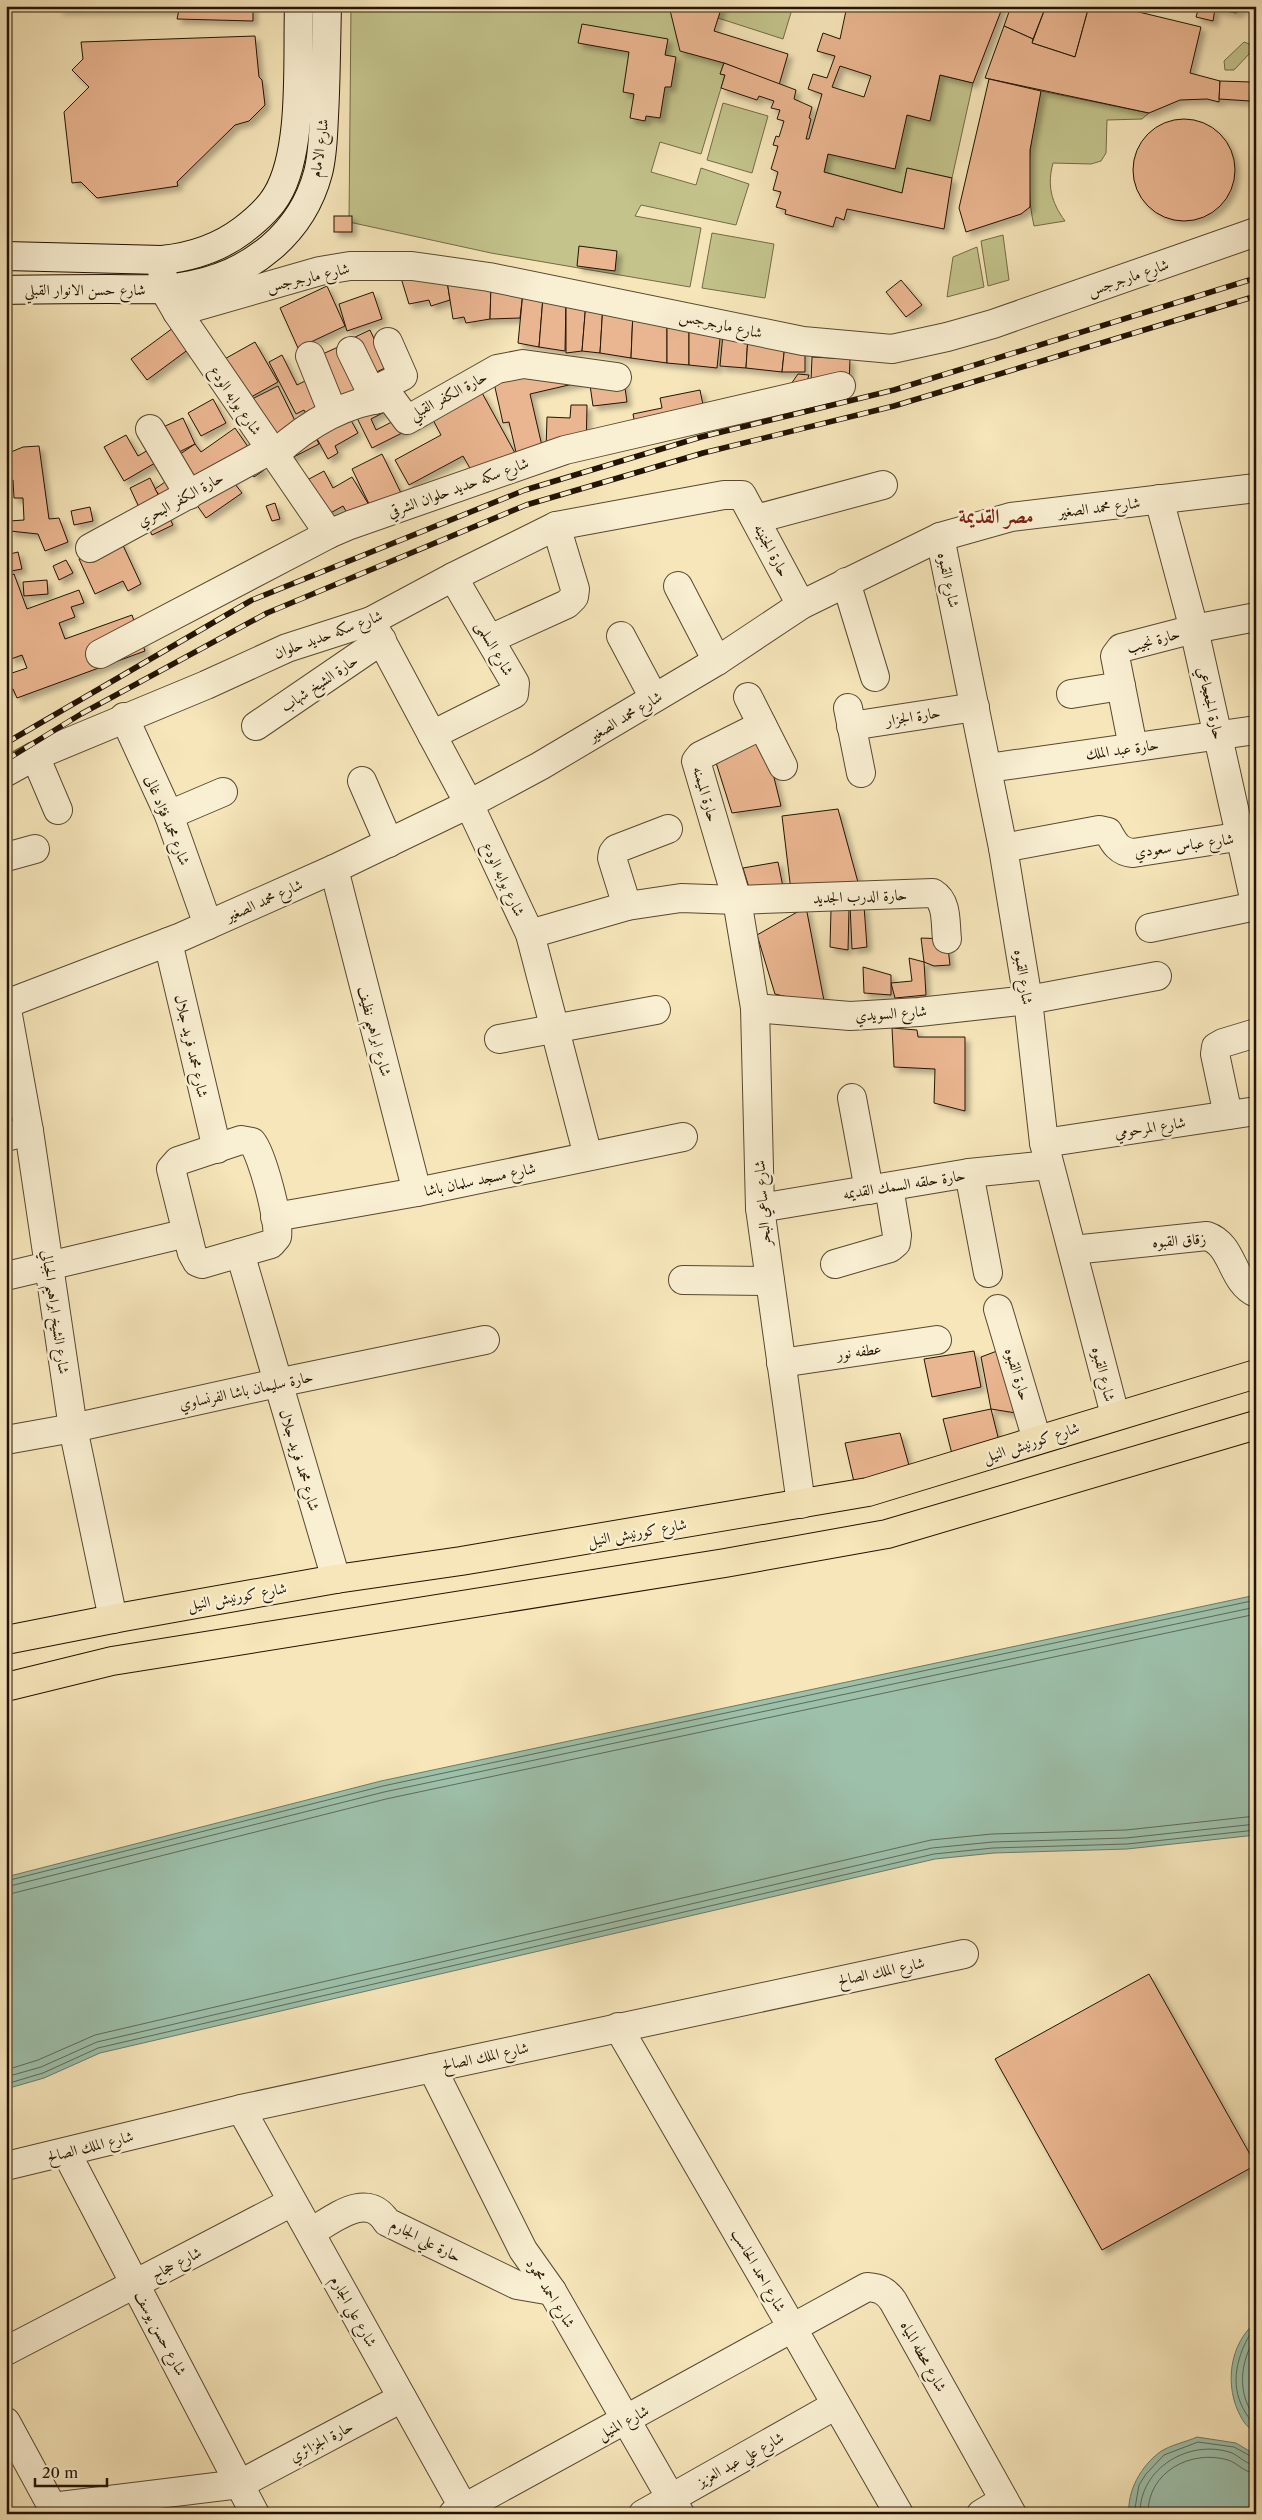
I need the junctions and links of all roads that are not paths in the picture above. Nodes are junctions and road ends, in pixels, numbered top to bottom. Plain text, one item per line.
1 (299, 6) edge
2 (326, 6) edge
3 (1256, 232) edge
4 (6, 256) edge
5 (162, 260) junction
6 (163, 288) junction
7 (6, 290) edge
8 (177, 312) junction
9 (388, 342) dead end
10 (351, 351) dead end
11 (310, 356) dead end
12 (618, 377) dead end
13 (841, 386) dead end
14 (380, 399) junction
15 (333, 413) junction
16 (150, 429) dead end
17 (272, 453) junction
18 (883, 485) dead end
19 (1256, 488) edge
20 (189, 494) junction
21 (742, 495) joint
22 (1159, 500) junction
23 (756, 519) junction
24 (556, 526) junction
25 (328, 534) junction
26 (940, 537) junction
27 (90, 548) dead end
28 (453, 577) junction
29 (846, 582) junction
30 (678, 586) dead end
31 (801, 605) junction
32 (1256, 617) edge
33 (1194, 629) junction
34 (376, 631) junction
35 (621, 636) dead end
36 (490, 639) junction
37 (100, 654) dead end
38 (717, 661) junction
39 (875, 677) dead end
40 (1121, 686) junction
41 (1071, 694) dead end
42 (748, 697) dead end
43 (654, 698) junction
44 (975, 707) junction
45 (124, 717) junction
46 (762, 725) junction
47 (256, 726) dead end
48 (1256, 730) edge
49 (432, 735) junction
50 (1218, 735) junction
51 (1133, 747) junction
52 (35, 756) junction
53 (783, 766) dead end
54 (988, 768) junction
55 (6, 772) edge
56 (861, 774) dead end
57 (362, 781) dead end
58 (223, 792) dead end
59 (470, 804) junction
60 (58, 810) dead end
61 (169, 815) junction
62 (668, 830) dead end
63 (1247, 835) edge
64 (389, 843) junction
65 (1003, 848) junction
66 (35, 849) dead end
67 (6, 857) edge
68 (334, 869) junction
69 (737, 900) junction
70 (627, 906) junction
71 (1256, 907) edge
72 (208, 925) junction
73 (1150, 928) dead end
74 (530, 934) junction
75 (947, 939) dead end
76 (168, 942) junction
77 (1157, 976) dead end
78 (1028, 1000) junction
79 (6, 1004) edge
80 (755, 1008) junction
81 (656, 1010) dead end
82 (555, 1029) junction
83 (1256, 1033) edge
84 (499, 1039) dead end
85 (852, 1098) dead end
86 (1256, 1111) edge
87 (1228, 1115) junction
88 (18, 1134) edge
89 (683, 1136) dead end
90 (217, 1149) junction
91 (1047, 1154) junction
92 (588, 1156) junction
93 (969, 1173) junction
94 (879, 1188) junction
95 (417, 1192) junction
96 (760, 1208) junction
97 (275, 1217) junction
98 (187, 1233) junction
99 (1073, 1250) junction
100 (240, 1254) junction
101 (835, 1264) dead end
102 (50, 1267) junction
103 (988, 1273) dead end
104 (6, 1276) edge
105 (683, 1280) dead end
106 (770, 1281) junction
107 (1256, 1293) edge
108 (998, 1309) dead end
109 (485, 1340) dead end
110 (937, 1340) dead end
111 (782, 1362) junction
112 (1256, 1374) edge
113 (277, 1383) junction
114 (1114, 1416) junction
115 (1256, 1424) edge
116 (73, 1428) junction
117 (6, 1440) edge
118 (1037, 1440) junction
119 (801, 1504) junction
120 (336, 1579) junction
121 (113, 1619) junction
122 (6, 1640) edge
123 (6, 1687) edge
124 (964, 1954) dead end
125 (618, 2027) junction
126 (432, 2068) junction
127 (241, 2109) junction
128 (66, 2152) junction
129 (6, 2166) edge
130 (292, 2202) junction
131 (311, 2232) junction
132 (135, 2284) junction
133 (552, 2291) junction
134 (793, 2329) junction
135 (6, 2351) edge
136 (402, 2398) junction
137 (836, 2405) junction
138 (627, 2420) junction
139 (6, 2422) edge
140 (240, 2484) junction
141 (675, 2506) edge
142 (1008, 2507) edge
143 (54, 2510) edge
144 (462, 2512) edge
145 (255, 2514) edge
146 (644, 2514) edge
147 (899, 2514) edge
148 (981, 2514) edge

1 - 5 street, شارع الامام
2 - 6 street, شارع الامام
3 - 8 street, شارع مارجرجس
4 - 5 street, شارع حسن الانوار القبلي
5 - 6 street, شارع بوابه الودع
6 - 7 street, شارع حسن الانوار القبلي
6 - 8 street, شارع بوابه الودع
8 - 17 street, شارع بوابه الودع
9 - 14 street
10 - 14 street
11 - 15 street
12 - 14 street, حارة الكفر القبلي
13 - 25 street, شارع سكه حديد حلوان الشرقي
14 - 15 street
15 - 17 street
16 - 20 street
17 - 20 street, حارة الكفر البحري
17 - 25 street, شارع بوابه الودع
18 - 23 street
19 - 22 street, شارع محمد الصغير
20 - 27 street, حارة الكفر البحري
21 - 23 street, حارة الجنينه
21 - 24 street, شارع سكه حديد حلوان
22 - 26 street, شارع محمد الصغير
22 - 33 street, حارة الجعجاعي
23 - 31 street, حارة الجنينه
24 - 28 street, شارع سكه حديد حلوان
24 - 36 street
25 - 37 street, شارع سكه حديد حلوان الشرقي
26 - 29 street, شارع محمد الصغير
26 - 44 street, شارع القبوه
28 - 34 street, شارع سكه حديد حلوان
28 - 36 street, شارع السلمى
29 - 31 street, شارع محمد الصغير
29 - 39 street
30 - 38 street
31 - 38 street, شارع محمد الصغير
32 - 33 street, حارة نجيب
33 - 40 street, حارة نجيب
33 - 50 street, حارة الجعجاعي
34 - 45 street, شارع سكه حديد حلوان
34 - 47 street, حارة الشيخ شهاب
34 - 49 street, شارع بوابه الودع
35 - 43 street
36 - 49 street, شارع السلمى
38 - 43 street, شارع محمد الصغير
40 - 41 street
40 - 51 street, حارة نجيب
42 - 46 street
43 - 59 street, شارع محمد الصغير
44 - 54 street, شارع القبوه
44 - 56 street, حارة الجزار
45 - 52 street, شارع سكه حديد حلوان
45 - 61 street, شارع محمد فؤاد غالى
46 - 53 street
46 - 69 street, حارة الميمنه
48 - 50 street, حارة عبد الملك
49 - 59 street, شارع بوابه الودع
50 - 51 street, حارة عبد الملك
50 - 63 street, حارة الجعجاعي
51 - 54 street, حارة عبد الملك
52 - 55 street, شارع سكه حديد حلوان
52 - 60 street
54 - 65 street, شارع القبوه
57 - 64 street
58 - 61 street
59 - 64 street, شارع محمد الصغير
59 - 74 street, شارع بوابه الودع
61 - 72 street, شارع محمد فؤاد غالى
62 - 70 street
63 - 65 street, شارع عباس سعودي
63 - 71 street, حارة الجعجاعي
64 - 68 street, شارع محمد الصغير
65 - 78 street, شارع القبوه
66 - 67 street
68 - 72 street, شارع محمد الصغير
68 - 95 street, شارع ابراهيم نظيف
69 - 70 street, حارة الدرب الجديد
69 - 75 street, حارة الدرب الجديد
69 - 80 street, شارع ساعي البحر
70 - 74 street, حارة الدرب الجديد
71 - 73 street
72 - 76 street, شارع محمد الصغير
74 - 82 street, شارع بوابه الودع
76 - 79 street, شارع محمد الصغير
76 - 90 street, شارع محمد فريد جلال
77 - 78 street, شارع السويدي
78 - 80 street, شارع السويدي
78 - 91 street, شارع القبوه
79 - 88 street, شارع الشيخ ابراهيم الجبالي
80 - 96 street, شارع ساعي البحر
81 - 82 street
82 - 84 street
82 - 92 street, شارع بوابه الودع
83 - 87 street
85 - 94 street
86 - 87 street, شارع المرحومي
87 - 91 street, شارع المرحومي
88 - 102 street, شارع الشيخ ابراهيم الجبالي
89 - 92 street, شارع مسجد سلمان باشا
90 - 97 street
90 - 98 street
91 - 93 street, حارة حلقه السمك القديمه
91 - 99 street, شارع القبوه
92 - 95 street, شارع مسجد سلمان باشا
93 - 94 street, حارة حلقه السمك القديمه
93 - 103 street
94 - 96 street, حارة حلقه السمك القديمه
94 - 101 street
95 - 97 street, شارع مسجد سلمان باشا
96 - 106 street, شارع ساعي البحر
97 - 100 street
98 - 100 street
98 - 102 street
99 - 107 street, زقاق القبوه
99 - 114 street, شارع القبوه
100 - 113 street, شارع محمد فريد جلال
102 - 104 street
102 - 116 street, شارع الشيخ ابراهيم الجبالي
105 - 106 street
106 - 111 street, شارع ساعي البحر
108 - 118 street, حارة القبوه
109 - 113 street, حارة سليمان باشا الفرنساوي
110 - 111 street, عطفه نور
111 - 119 street, شارع ساعي البحر
112 - 114 highway, شارع كورنيش النيل
113 - 116 street, حارة سليمان باشا الفرنساوي
113 - 120 street, شارع محمد فريد جلال
114 - 118 highway, شارع كورنيش النيل
115 - 123 highway
116 - 117 street, حارة سليمان باشا الفرنساوي
116 - 121 street, شارع الشيخ ابراهيم الجبالي
118 - 119 highway, شارع كورنيش النيل
119 - 120 highway, شارع كورنيش النيل
120 - 121 highway, شارع كورنيش النيل
121 - 122 highway, شارع كورنيش النيل
124 - 125 street, شارع الملك الصالح
125 - 126 street, شارع الملك الصالح
125 - 134 street, شارع احمد الحاسب
126 - 127 street, شارع الملك الصالح
126 - 133 street, شارع احمد محمود
127 - 128 street, شارع الملك الصالح
127 - 130 street, شارع علي الجارم
128 - 129 street, شارع الملك الصالح
128 - 132 street, شارع حسن يوسف
130 - 131 street, شارع علي الجارم
130 - 132 street, شارع حجاج
131 - 133 street, حارة علي الجارم
131 - 136 street, شارع علي الجارم
132 - 135 street, شارع حجاج
132 - 140 street, شارع حسن يوسف
133 - 138 street, شارع احمد محمود
134 - 137 street, شارع احمد الحاسب
134 - 138 street, شارع المنيل
134 - 142 street, شارع محطه المياه
136 - 140 street, حارة الجزائري
136 - 144 street, شارع علي الجارم
137 - 141 street, شارع علي عبد العزيز
137 - 147 street, شارع احمد الحاسب
138 - 141 street, شارع احمد محمود
138 - 144 street, شارع المنيل
139 - 143 street
140 - 143 street
140 - 145 street, شارع حسن يوسف
141 - 146 street, شارع علي عبد العزيز
142 - 148 street

